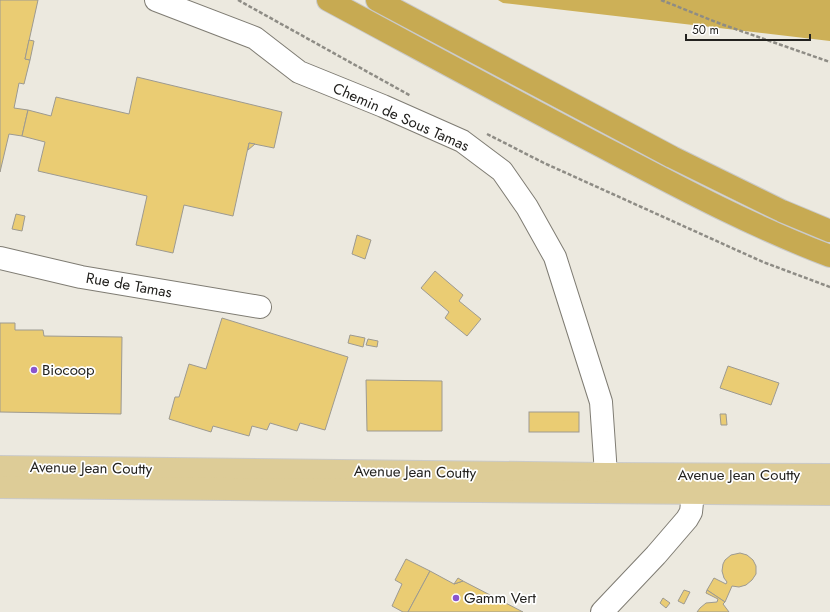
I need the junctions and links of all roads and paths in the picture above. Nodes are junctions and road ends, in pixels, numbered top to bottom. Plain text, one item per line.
1 (156, 0) edge
2 (238, 0) edge
3 (328, 0) edge
4 (377, 0) edge
5 (661, 0) edge
6 (830, 62) edge
7 (414, 97) dead end
8 (483, 132) dead end
9 (830, 231) edge
10 (830, 256) edge
11 (0, 258) edge
12 (830, 287) edge
13 (260, 307) dead end
14 (0, 467) edge
15 (606, 474) junction
16 (830, 475) edge
17 (0, 487) edge
18 (693, 493) junction
19 (830, 494) edge
20 (602, 612) edge

1 - 15 street, Chemin de Sous Tamas
2 - 7 path
3 - 10 highway
4 - 9 highway
5 - 6 path
8 - 12 path
11 - 13 street, Rue de Tamas
14 - 15 main road, Avenue Jean Coutty
15 - 16 main road, Avenue Jean Coutty
17 - 18 main road, Avenue Jean Coutty
18 - 19 main road, Avenue Jean Coutty
18 - 20 street

